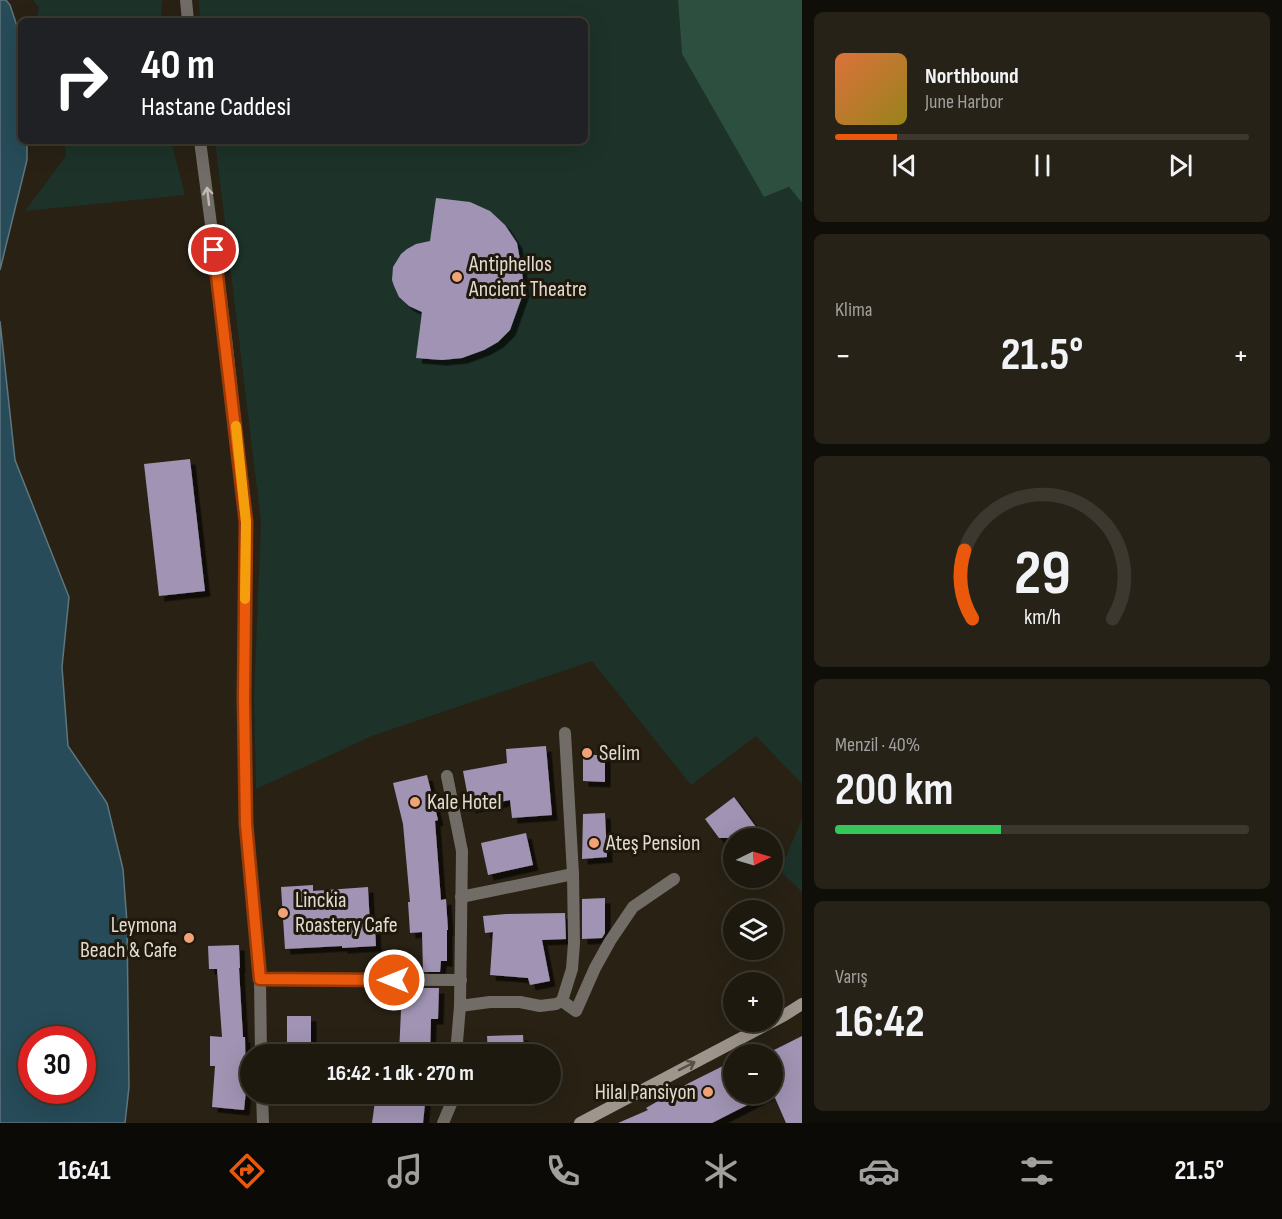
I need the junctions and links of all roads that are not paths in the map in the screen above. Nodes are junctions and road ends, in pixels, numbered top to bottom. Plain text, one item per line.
1 (186, 0) edge
2 (188, 18) edge
3 (200, 144) edge
4 (564, 733) dead end
5 (447, 776) dead end
6 (573, 874) junction
7 (674, 879) dead end
8 (461, 897) junction
9 (260, 979) junction
10 (461, 980) junction
11 (562, 1001) junction
12 (802, 1004) edge
13 (460, 1006) junction
14 (261, 1044) edge
15 (457, 1044) edge
16 (262, 1104) edge
17 (451, 1104) edge
18 (263, 1123) edge
19 (443, 1123) edge
20 (580, 1123) edge

1 - 2 street
9 -> 3 street
4 - 6 street
5 - 8 street
6 - 8 street
6 - 11 street
7 - 11 street
8 - 10 street
9 - 10 street
9 - 14 street
10 - 13 street
11 - 13 street
20 -> 12 main road
13 - 15 street
16 - 18 street
17 - 19 street

